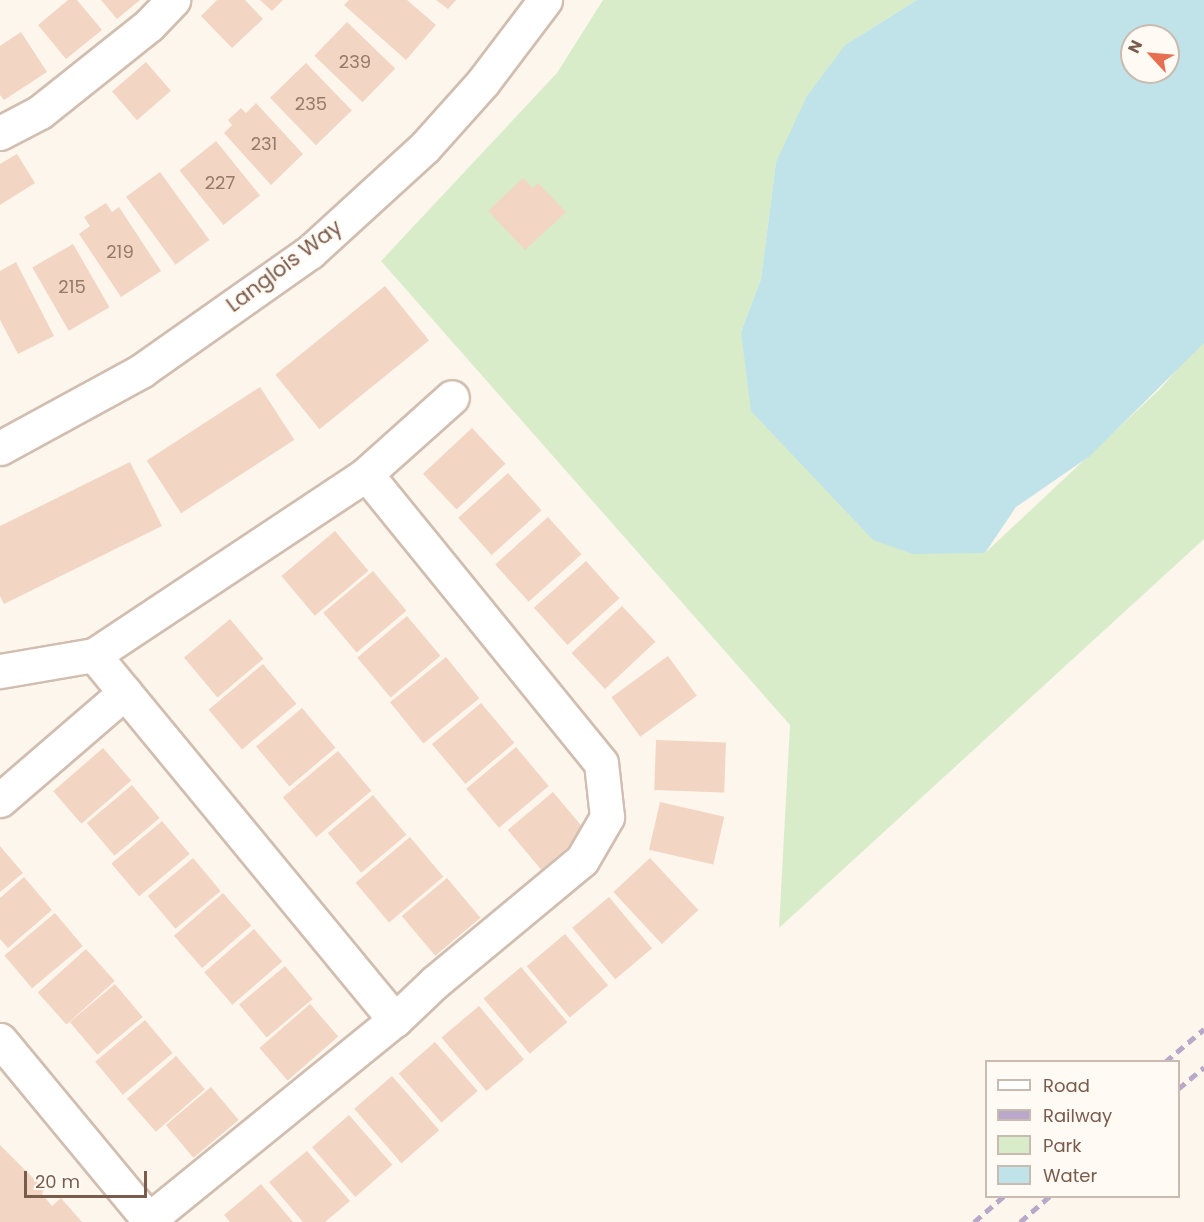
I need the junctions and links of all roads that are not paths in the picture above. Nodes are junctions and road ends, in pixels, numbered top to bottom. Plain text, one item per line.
1 (174, 0) edge
2 (545, 0) edge
3 (0, 133) edge
4 (452, 397) dead end
5 (0, 448) edge
6 (366, 474) junction
7 (94, 655) junction
8 (0, 671) edge
9 (125, 692) junction
10 (0, 800) edge
11 (395, 1020) junction
12 (0, 1040) edge
13 (148, 1221) edge

1 - 3 street
2 - 5 street, Langlois Way
4 - 6 street
6 - 7 street
6 - 11 street
7 - 8 street
7 - 9 street
9 - 10 street
9 - 11 street
11 - 13 street
12 - 13 street

